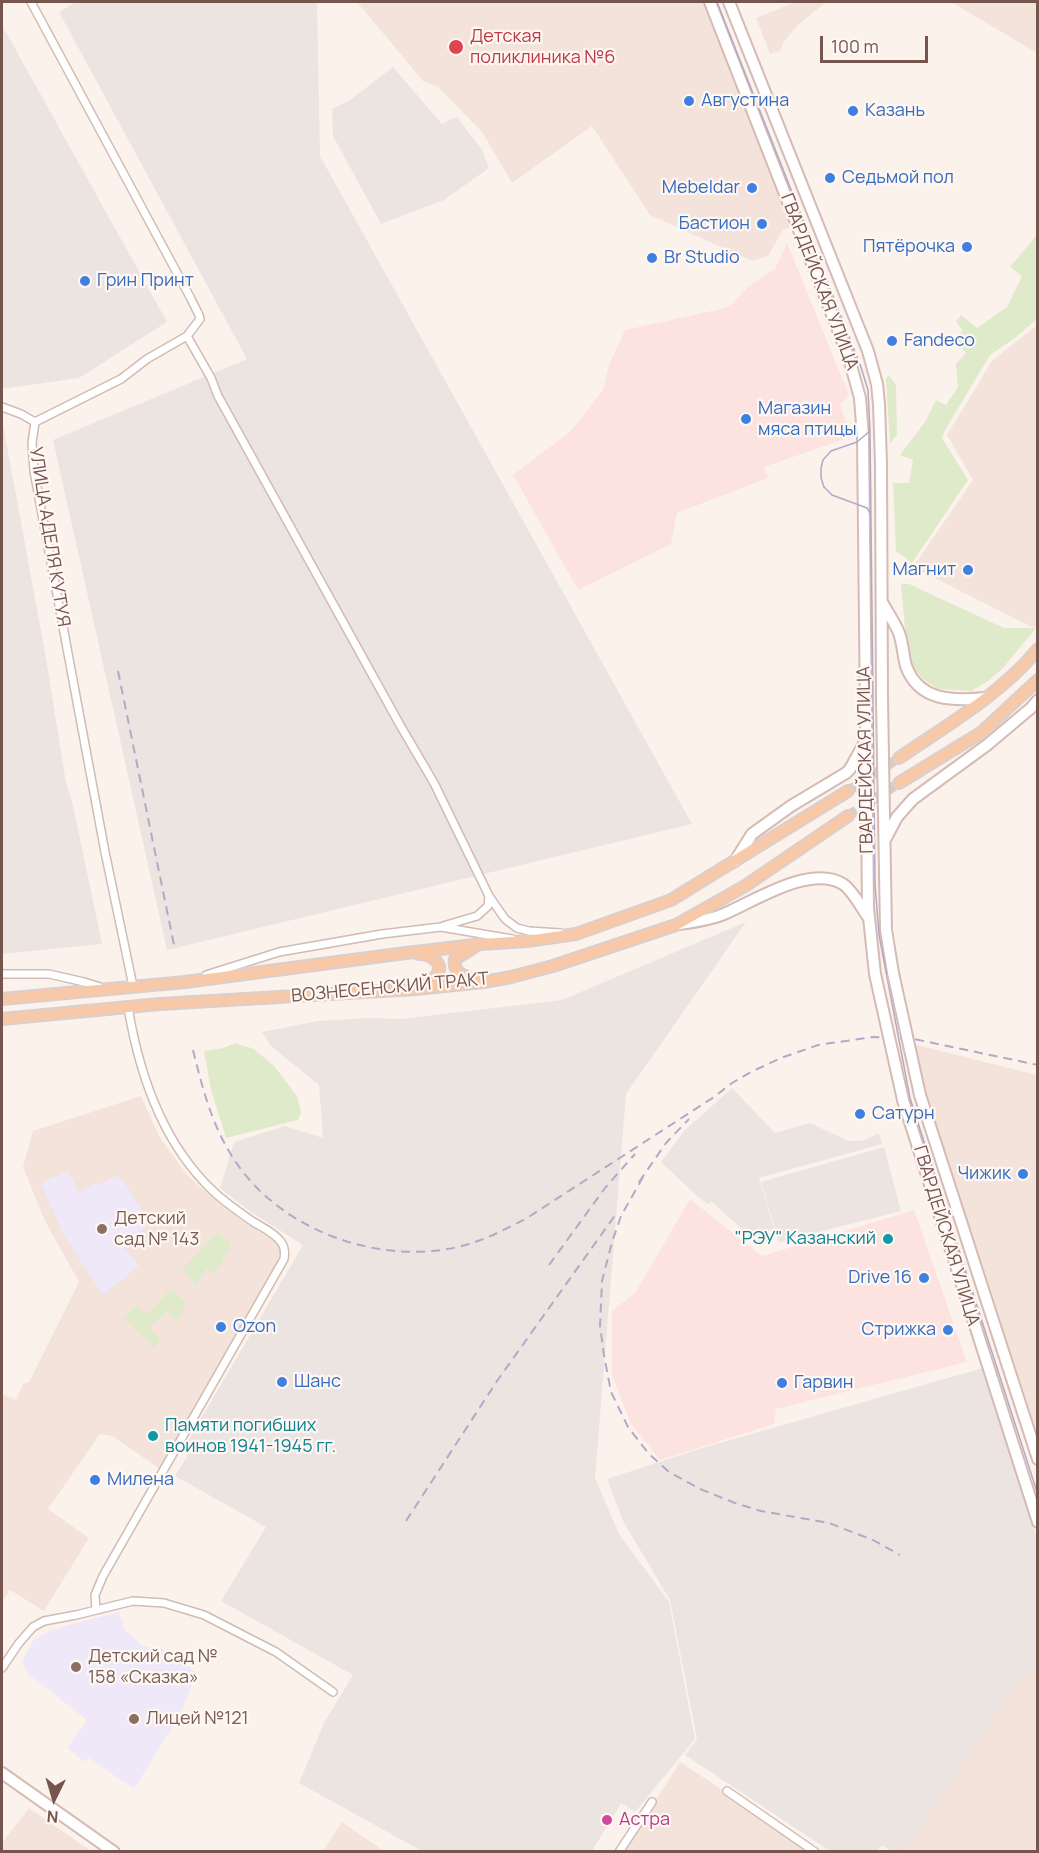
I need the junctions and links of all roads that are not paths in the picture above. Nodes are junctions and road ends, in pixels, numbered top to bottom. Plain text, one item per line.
1 (31, 2) edge
2 (710, 2) edge
3 (729, 2) edge
4 (824, 243) junction
5 (807, 250) junction
6 (187, 336) junction
7 (2, 407) edge
8 (35, 422) junction
9 (881, 600) junction
10 (1038, 648) edge
11 (1038, 680) edge
12 (986, 698) junction
13 (1038, 700) edge
14 (866, 742) junction
15 (899, 759) tunnel mouth
16 (899, 783) tunnel mouth
17 (848, 790) tunnel mouth
18 (848, 816) tunnel mouth
19 (885, 838) junction
20 (735, 861) junction
21 (489, 896) junction
22 (870, 920) junction
23 (676, 925) junction
24 (441, 927) junction
25 (576, 934) junction
26 (527, 941) junction
27 (482, 944) junction
28 (398, 954) junction
29 (2, 974) edge
30 (185, 982) junction
31 (484, 982) junction
32 (133, 986) junction
33 (105, 989) junction
34 (416, 989) junction
35 (2, 999) edge
36 (128, 1007) junction
37 (2, 1019) edge
38 (1004, 1353) junction
39 (984, 1360) junction
40 (1038, 1459) edge
41 (1038, 1522) edge
42 (96, 1610) junction
43 (2, 1668) edge
44 (333, 1692) dead end
45 (2, 1773) edge
46 (727, 1791) dead end
47 (652, 1802) dead end
48 (114, 1851) edge
49 (619, 1851) edge
50 (815, 1851) edge

1 - 6 street
2 - 5 main road, ГВАРДЕЙСКАЯ УЛИЦА
3 - 4 main road, ГВАРДЕЙСКАЯ УЛИЦА
4 - 5 main road
4 - 9 main road, ГВАРДЕЙСКАЯ УЛИЦА
5 - 14 main road, ГВАРДЕЙСКАЯ УЛИЦА
6 - 8 street, УЛИЦА АДЕЛЯ КУТУЯ
6 - 21 street
7 - 8 street
8 - 32 street, УЛИЦА АДЕЛЯ КУТУЯ
9 - 12 main road
9 - 19 main road, ГВАРДЕЙСКАЯ УЛИЦА
10 - 12 main road
11 - 16 main road
12 - 15 main road
13 - 19 main road
14 - 20 main road
14 - 22 main road, ГВАРДЕЙСКАЯ УЛИЦА
17 - 20 main road, ВОЗНЕСЕНСКИЙ ТРАКТ
18 - 23 main road, ВОЗНЕСЕНСКИЙ ТРАКТ
19 - 38 main road, ГВАРДЕЙСКАЯ УЛИЦА, bridge
20 - 25 main road, ВОЗНЕСЕНСКИЙ ТРАКТ
21 - 24 street
21 - 25 street
22 - 23 main road
22 - 39 main road, ГВАРДЕЙСКАЯ УЛИЦА, bridge
23 - 31 main road, ВОЗНЕСЕНСКИЙ ТРАКТ
24 - 26 street
24 - 30 street
25 - 26 main road, ВОЗНЕСЕНСКИЙ ТРАКТ
26 - 27 main road, ВОЗНЕСЕНСКИЙ ТРАКТ
27 - 28 main road, ВОЗНЕСЕНСКИЙ ТРАКТ
27 - 31 main road
28 - 30 main road, ВОЗНЕСЕНСКИЙ ТРАКТ
28 - 34 main road
29 - 33 street
30 - 32 main road, ВОЗНЕСЕНСКИЙ ТРАКТ
31 - 34 main road, ВОЗНЕСЕНСКИЙ ТРАКТ
32 - 33 main road, ВОЗНЕСЕНСКИЙ ТРАКТ
33 - 35 main road, ВОЗНЕСЕНСКИЙ ТРАКТ
34 - 36 main road, ВОЗНЕСЕНСКИЙ ТРАКТ
36 - 37 main road, ВОЗНЕСЕНСКИЙ ТРАКТ
36 - 42 street
38 - 39 main road
38 - 40 main road, ГВАРДЕЙСКАЯ УЛИЦА
39 - 41 main road, ГВАРДЕЙСКАЯ УЛИЦА
42 - 43 street
42 - 44 street
45 - 48 main road
46 - 50 street
47 - 49 street

